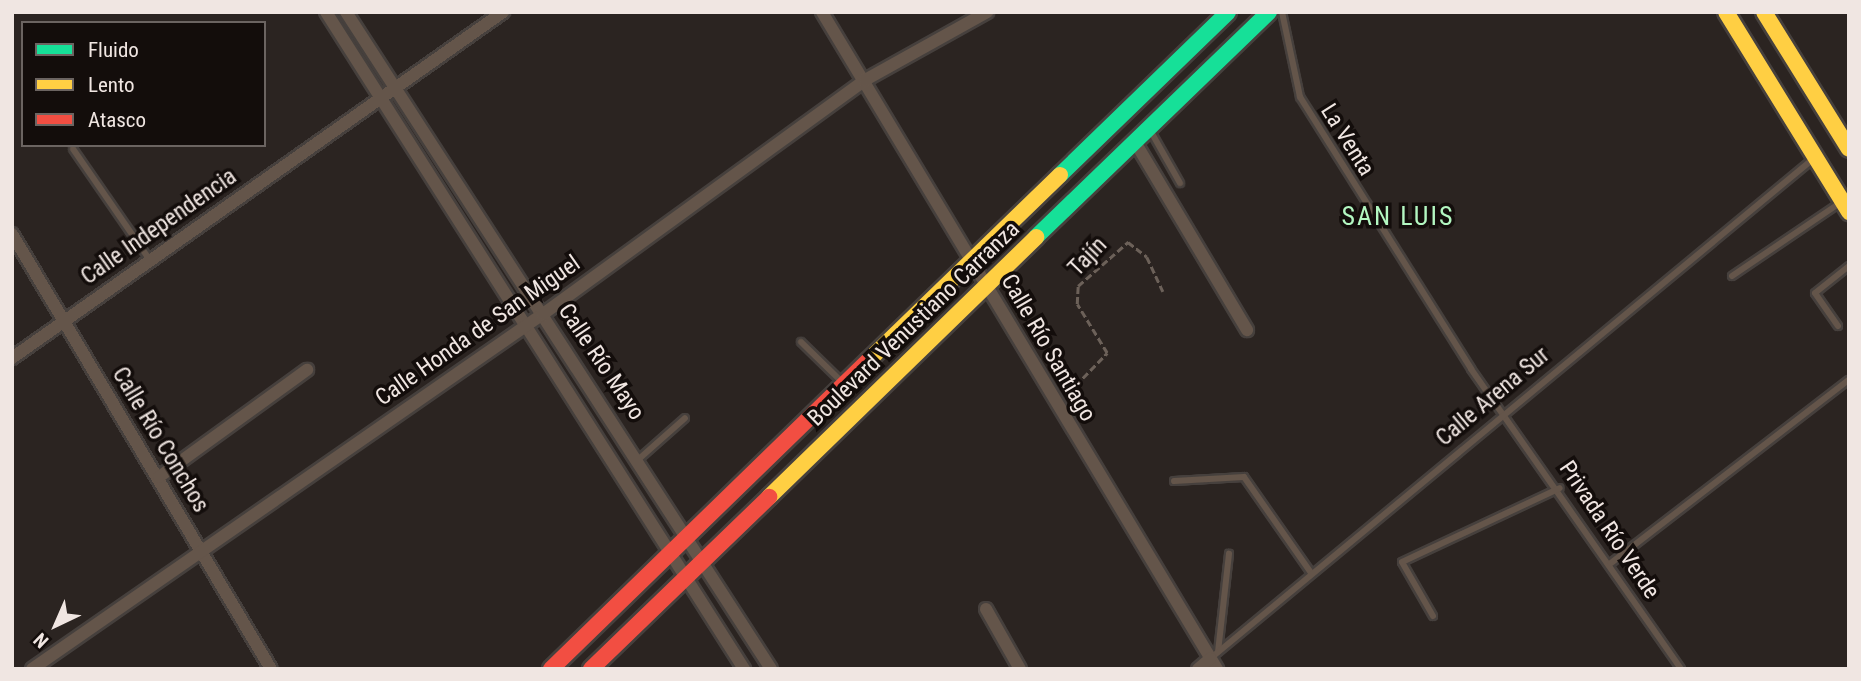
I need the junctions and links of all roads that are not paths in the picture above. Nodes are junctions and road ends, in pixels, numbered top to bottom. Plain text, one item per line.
1 (326, 12) edge
2 (346, 12) edge
3 (503, 12) edge
4 (822, 12) edge
5 (961, 12) edge
6 (987, 12) edge
7 (1227, 12) edge
8 (1269, 12) edge
9 (1282, 12) edge
10 (1726, 12) edge
11 (1764, 12) edge
12 (949, 29) junction
13 (865, 80) junction
14 (394, 87) junction
15 (380, 97) junction
16 (1149, 129) junction
17 (1135, 142) junction
18 (73, 149) dead end
19 (1849, 149) edge
20 (1815, 158) junction
21 (1180, 183) dead end
22 (1845, 207) edge
23 (12, 234) edge
24 (972, 259) junction
25 (150, 260) junction
26 (1849, 266) edge
27 (1732, 276) dead end
28 (988, 285) junction
29 (543, 314) junction
30 (64, 320) junction
31 (524, 326) junction
32 (1838, 326) dead end
33 (1247, 330) dead end
34 (801, 342) dead end
35 (12, 358) edge
36 (307, 370) dead end
37 (1849, 380) edge
38 (844, 384) junction
39 (1507, 412) junction
40 (685, 418) dead end
41 (640, 458) junction
42 (621, 470) junction
43 (159, 477) junction
44 (1174, 481) dead end
45 (1559, 488) junction
46 (687, 536) junction
47 (199, 548) junction
48 (670, 552) junction
49 (1228, 554) dead end
50 (703, 561) junction
51 (1611, 563) junction
52 (1312, 574) junction
53 (687, 578) junction
54 (986, 609) dead end
55 (1433, 617) dead end
56 (1215, 660) edge
57 (32, 669) edge
58 (271, 669) edge
59 (551, 669) edge
60 (591, 669) edge
61 (744, 669) edge
62 (771, 669) edge
63 (1020, 669) edge
64 (1198, 669) edge
65 (1681, 669) edge

1 - 15 street, Calle Río Mayo
2 - 14 street, Calle Río Mayo
3 - 14 street, Calle Independencia
4 - 13 street, Calle Río Santiago
5 - 12 street, Calle Honda de San Miguel
6 - 12 street, Calle Honda de San Miguel
7 - 24 main road, Boulevard Venustiano Carranza
8 - 16 main road, Boulevard Venustiano Carranza
9 - 39 lane, La Venta
10 - 20 main road
11 - 19 main road
12 - 13 street, Calle Honda de San Miguel
13 - 24 street, Calle Río Santiago
13 - 29 street, Calle Honda de San Miguel
14 - 15 street, Calle Independencia
14 - 29 street, Calle Río Mayo
15 - 25 street, Calle Independencia
15 - 31 street, Calle Río Mayo
16 - 17 main road, Boulevard Venustiano Carranza
16 - 21 lane
17 - 28 main road, Boulevard Venustiano Carranza
17 - 33 street
18 - 25 lane
20 - 22 main road
20 - 39 lane, Calle Arena Sur
22 - 27 lane
23 - 30 street, Calle Río Conchos
24 - 28 street, Calle Río Santiago
24 - 38 main road, Boulevard Venustiano Carranza
25 - 30 street, Calle Independencia
26 - 32 lane
28 - 50 main road, Boulevard Venustiano Carranza
28 - 56 street, Calle Río Santiago
29 - 31 street, Calle Honda de San Miguel
29 - 41 street, Calle Río Mayo
30 - 35 street, Calle Independencia
30 - 43 street, Calle Río Conchos
31 - 42 street, Calle Río Mayo
31 - 47 street, Calle Honda de San Miguel
34 - 38 lane
36 - 43 street
37 - 51 lane
38 - 46 main road, Boulevard Venustiano Carranza
39 - 45 lane, Privada Río Verde
39 - 52 lane, Calle Arena Sur
40 - 41 lane
41 - 42 street
41 - 46 street, Calle Río Mayo
42 - 48 street, Calle Río Mayo
43 - 47 street, Calle Río Conchos
44 - 52 lane
45 - 51 lane, Privada Río Verde
45 - 55 lane
46 - 48 main road, Boulevard Venustiano Carranza
46 - 50 street, Calle Río Mayo
47 - 57 street, Calle Honda de San Miguel
47 - 58 street, Calle Río Conchos
48 - 53 street, Calle Río Mayo
48 - 59 main road, Boulevard Venustiano Carranza
49 - 56 lane
50 - 53 main road, Boulevard Venustiano Carranza
50 - 62 street, Calle Río Mayo
51 - 65 lane, Privada Río Verde
52 - 56 lane, Calle Arena Sur
53 - 60 main road, Boulevard Venustiano Carranza
53 - 61 street, Calle Río Mayo
54 - 63 street
56 - 64 street, Calle Arena Sur

